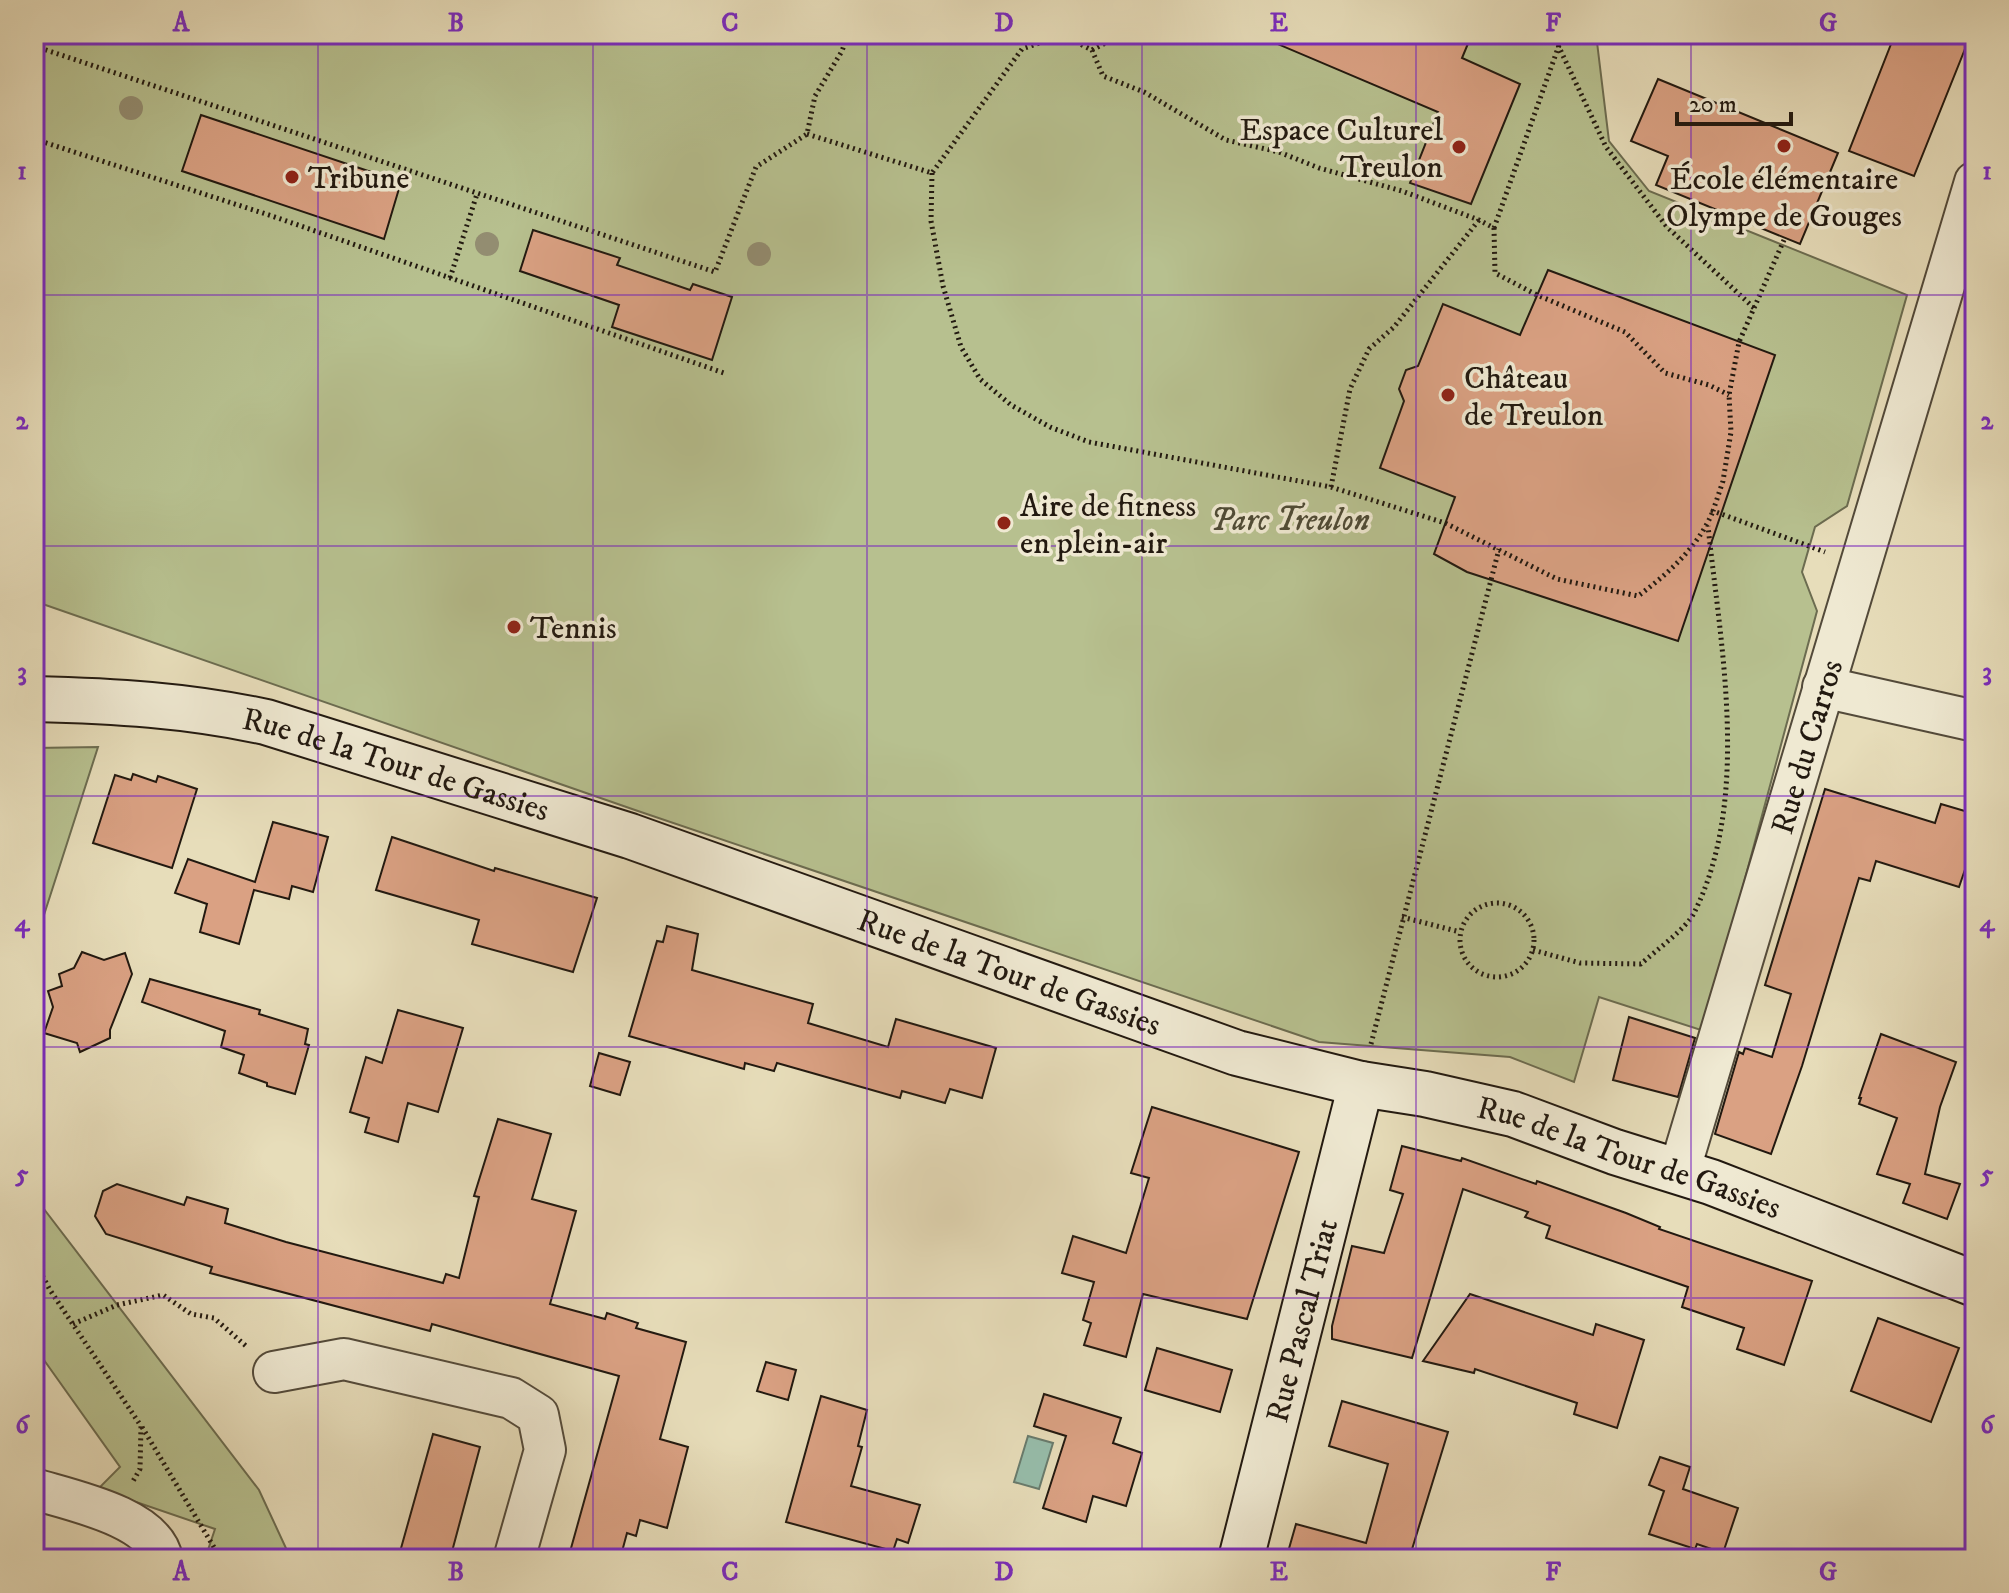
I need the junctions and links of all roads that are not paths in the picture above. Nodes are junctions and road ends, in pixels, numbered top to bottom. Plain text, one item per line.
1 (1975, 182) edge
2 (1823, 687) junction
3 (34, 699) edge
4 (1975, 721) edge
5 (1361, 1084) junction
6 (1679, 1172) junction
7 (1975, 1284) edge
8 (274, 1372) road end
9 (34, 1489) edge
10 (162, 1559) edge
11 (514, 1559) edge
12 (1241, 1559) edge

1 - 2 street, Rue du Carros
2 - 4 street
2 - 6 street, Rue du Carros
3 - 5 street, Rue de la Tour de Gassies
5 - 6 street, Rue de la Tour de Gassies
5 - 12 street, Rue Pascal Triat
6 - 7 street, Rue de la Tour de Gassies
8 - 11 street
9 - 10 street

